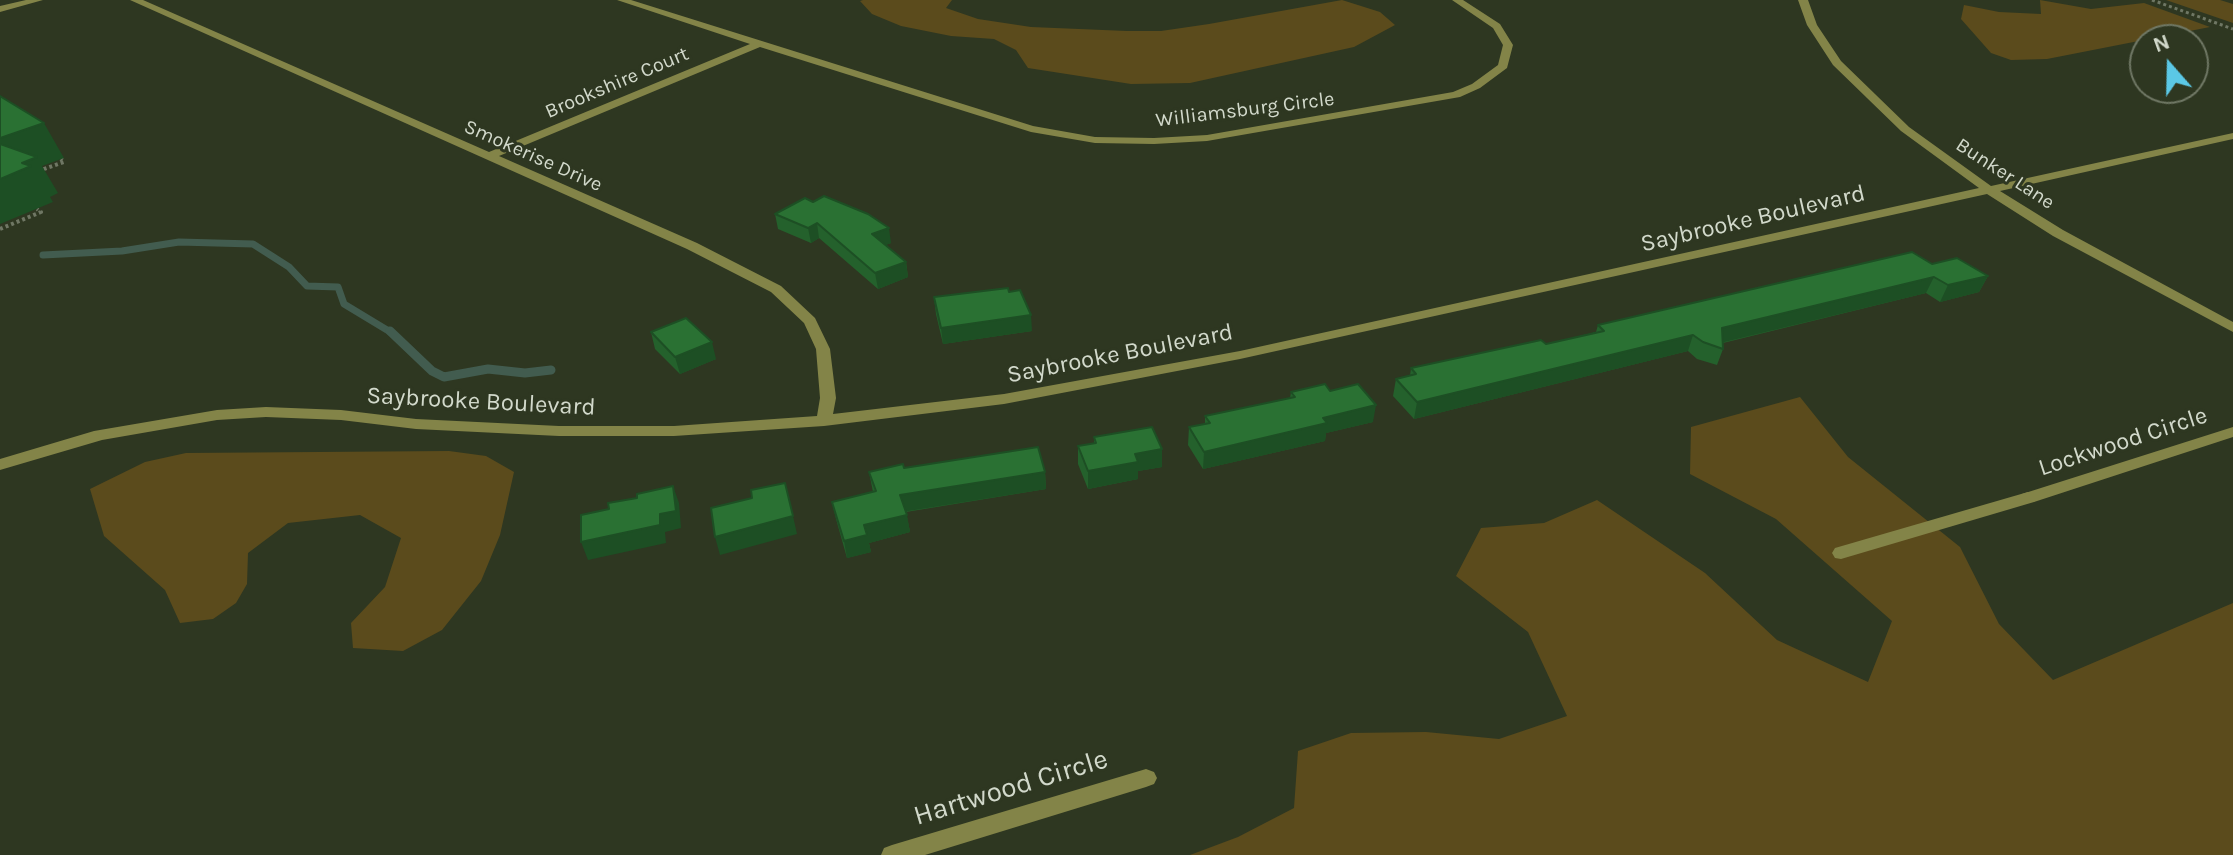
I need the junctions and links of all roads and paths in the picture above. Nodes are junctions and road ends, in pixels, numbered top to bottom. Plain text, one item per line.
1 (38, 0) edge
2 (135, 0) edge
3 (622, 0) edge
4 (1457, 0) edge
5 (1803, 0) edge
6 (2152, 0) edge
7 (0, 9) edge
8 (2233, 29) edge
9 (760, 43) junction
10 (2233, 136) edge
11 (487, 157) junction
12 (61, 159) dead end
13 (25, 175) edge
14 (1988, 189) junction
15 (37, 209) dead end
16 (0, 229) edge
17 (2233, 328) edge
18 (824, 421) junction
19 (2233, 432) edge
20 (0, 465) edge
21 (1841, 553) dead end
22 (1146, 778) dead end
23 (892, 855) edge

1 - 7 street
2 - 11 street, Smokerise Drive
3 - 9 street, Williamsburg Circle
4 - 9 street, Williamsburg Circle
5 - 14 street, Bunker Lane
6 - 8 path
9 - 11 street, Brookshire Court
10 - 14 street, Saybrooke Boulevard
11 - 18 street, Smokerise Drive
12 - 13 path
14 - 17 street, Bunker Lane
14 - 18 street, Saybrooke Boulevard
15 - 16 path
18 - 20 street, Saybrooke Boulevard
19 - 21 street, Lockwood Circle
22 - 23 street, Hartwood Circle

